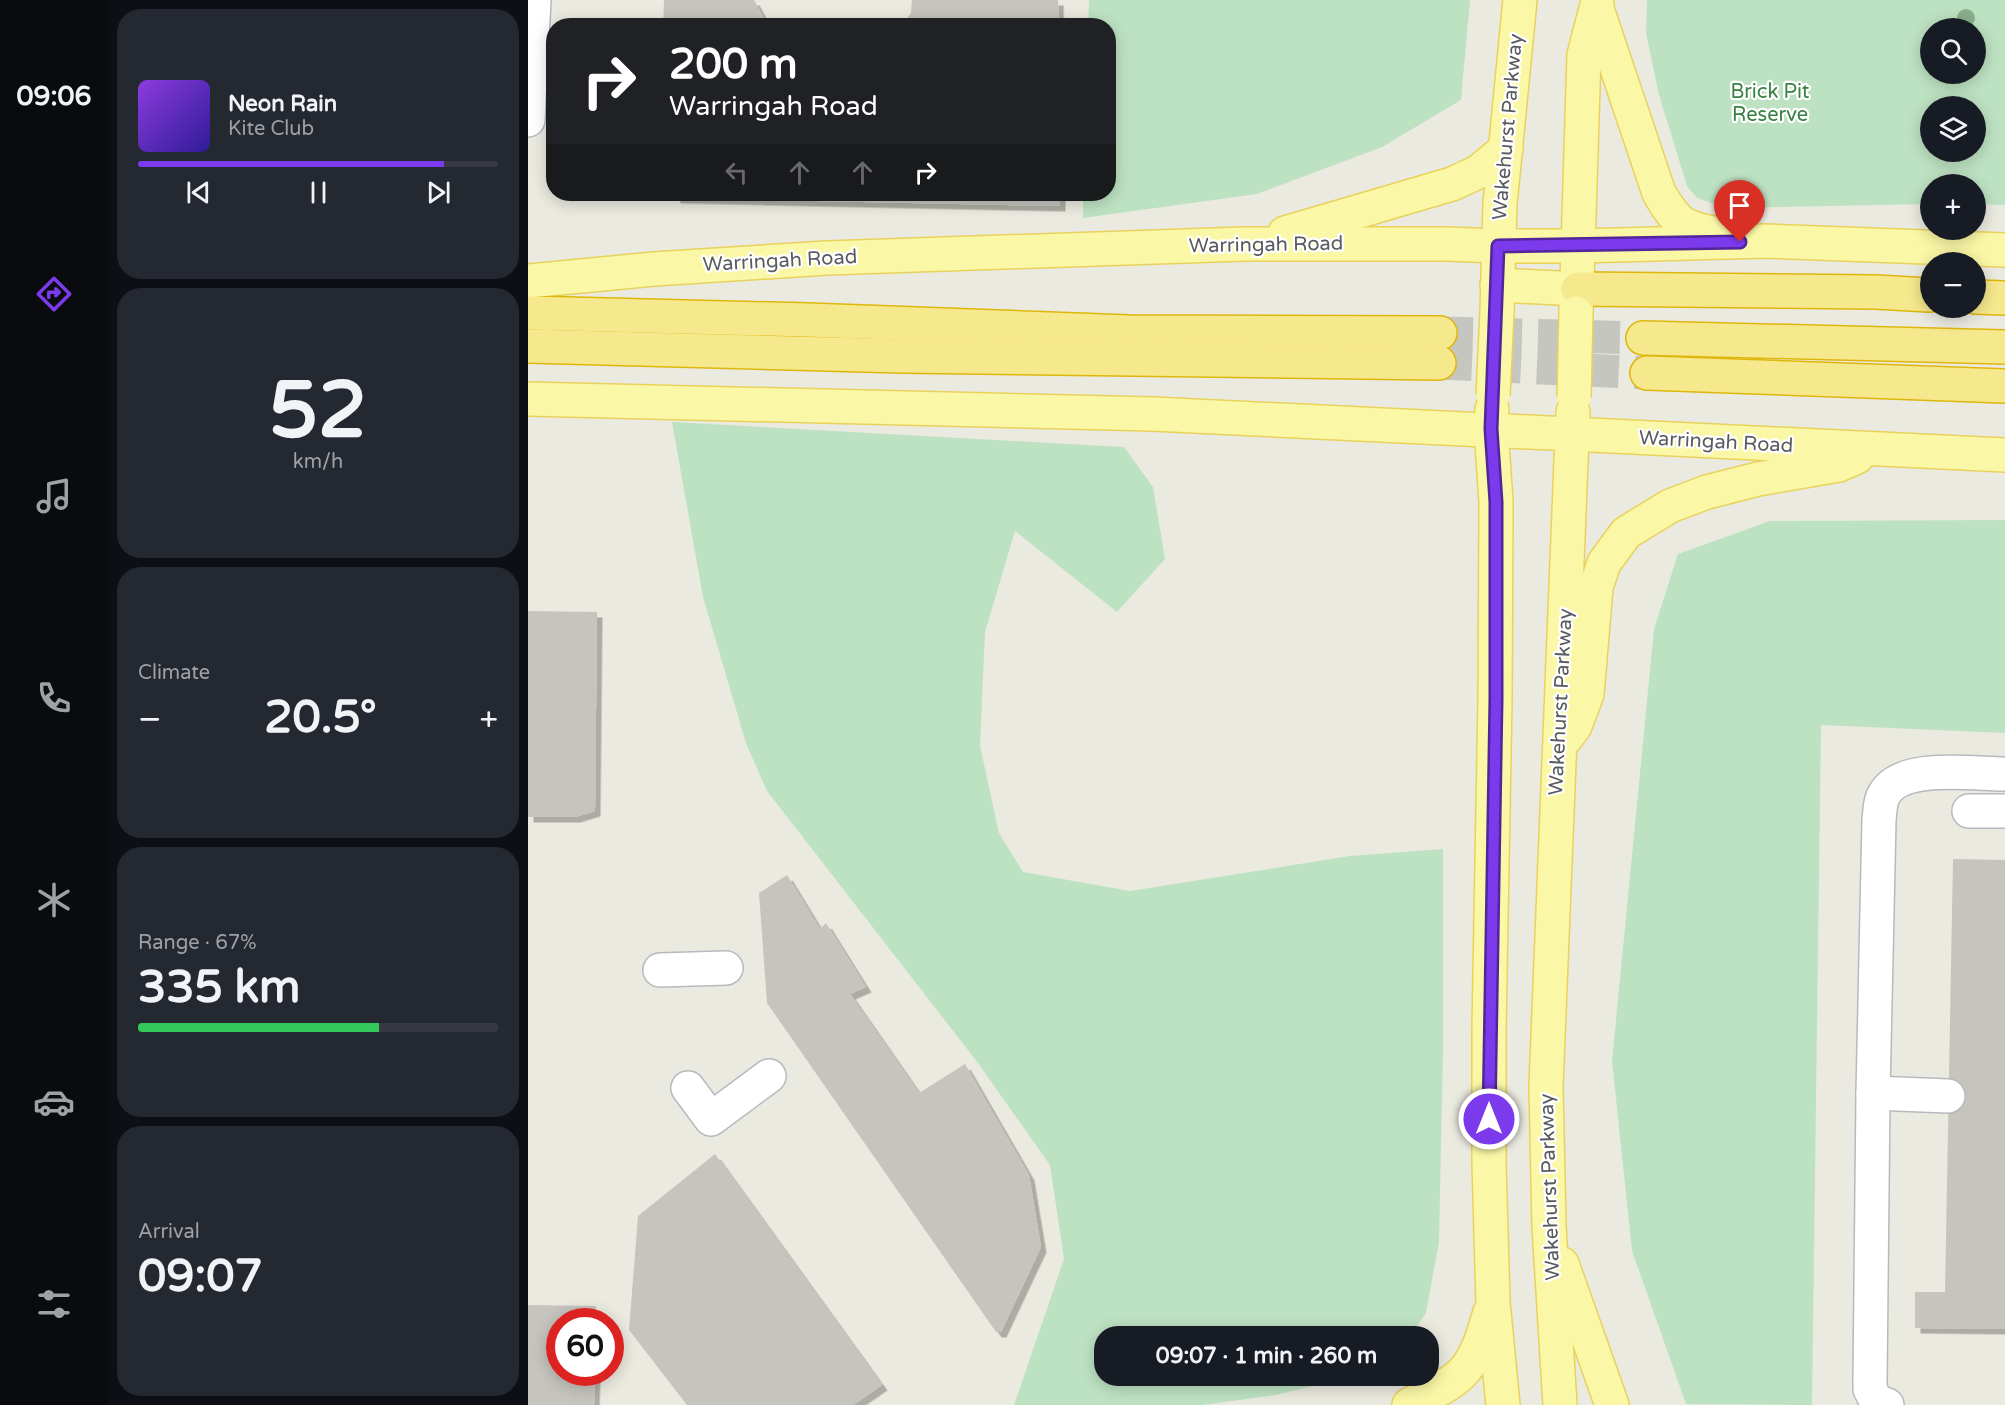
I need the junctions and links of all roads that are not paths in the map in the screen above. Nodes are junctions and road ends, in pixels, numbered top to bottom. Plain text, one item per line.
1 (534, 0) edge
2 (1520, 0) edge
3 (1597, 5) edge
4 (528, 120) edge
5 (1506, 149) junction
6 (1764, 241) junction
7 (1244, 244) junction
8 (1498, 246) junction
9 (1578, 246) junction
10 (2005, 250) edge
11 (528, 280) edge
12 (1920, 294) edge
13 (1986, 297) edge
14 (1497, 298) junction
15 (2005, 298) edge
16 (1577, 301) junction
17 (528, 313) edge
18 (1643, 338) tunnel mouth
19 (528, 346) edge
20 (2005, 347) edge
21 (1647, 373) tunnel mouth
22 (2005, 386) edge
23 (528, 399) edge
24 (1491, 429) junction
25 (1571, 434) junction
26 (1876, 449) junction
27 (2005, 455) edge
28 (1558, 749) junction
29 (2005, 774) edge
30 (1969, 812) dead end
31 (2005, 812) edge
32 (726, 968) dead end
33 (660, 970) dead end
34 (769, 1076) dead end
35 (688, 1089) dead end
36 (1873, 1093) junction
37 (1948, 1096) dead end
38 (1549, 1226) junction
39 (1493, 1302) junction
40 (1409, 1405) edge
41 (1503, 1405) edge
42 (1560, 1405) edge
43 (1612, 1405) edge
44 (1887, 1405) edge

1 - 4 lane
2 - 5 main road, Wakehurst Parkway
3 - 6 main road
3 - 9 main road, Wakehurst Parkway
5 - 7 main road
5 - 8 main road, Wakehurst Parkway
6 - 9 main road, Warringah Road
6 - 10 main road, Warringah Road
7 - 8 main road, Warringah Road
7 - 11 main road, Warringah Road
8 - 9 main road, Warringah Road
8 - 14 main road, Wakehurst Parkway
9 - 16 main road, Wakehurst Parkway
12 - 16 highway
13 - 15 highway
14 - 16 main road
14 - 24 main road, Wakehurst Parkway, bridge
16 - 25 main road, Wakehurst Parkway, bridge
17 - 19 highway
18 - 20 highway
21 - 22 highway
23 - 24 main road, Warringah Road
24 - 25 main road, Warringah Road
24 - 39 main road, Wakehurst Parkway
25 - 26 main road, Warringah Road
25 - 28 main road, Wakehurst Parkway
26 - 27 main road, Warringah Road
26 - 28 main road
28 - 38 main road, Wakehurst Parkway
29 - 36 lane
30 - 31 lane
32 - 33 lane
34 - 35 lane
36 - 37 lane
36 - 44 lane
38 - 42 main road, Wakehurst Parkway
38 - 43 main road
39 - 40 main road
39 - 41 main road, Wakehurst Parkway

